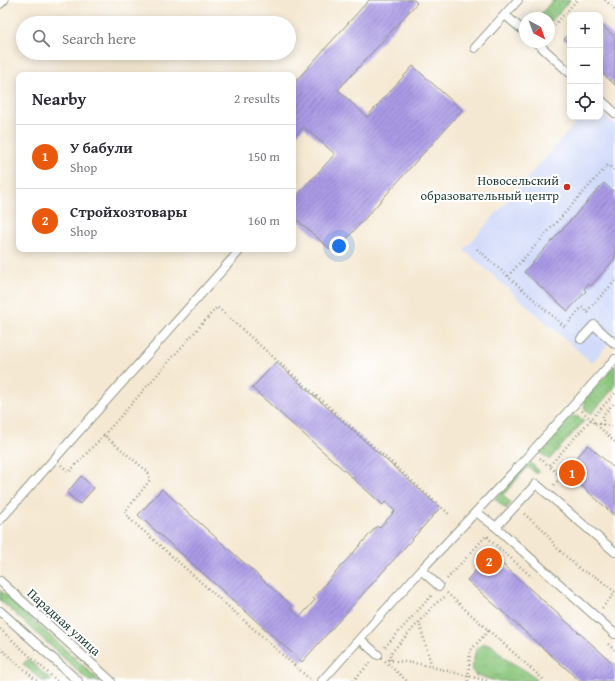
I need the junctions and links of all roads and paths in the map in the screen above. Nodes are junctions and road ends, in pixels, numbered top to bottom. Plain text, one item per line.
1 (4, 0) edge
2 (518, 0) edge
3 (577, 0) edge
4 (604, 0) edge
5 (0, 4) edge
6 (615, 9) edge
7 (505, 15) junction
8 (555, 24) edge
9 (519, 27) edge
10 (475, 48) dead end
11 (543, 48) edge
12 (567, 70) edge
13 (603, 102) edge
14 (615, 113) edge
15 (615, 171) edge
16 (477, 249) dead end
17 (238, 252) edge
18 (508, 276) junction
19 (615, 280) edge
20 (587, 311) junction
21 (593, 316) dead end
22 (581, 339) dead end
23 (615, 344) edge
24 (615, 359) edge
25 (615, 393) edge
26 (615, 402) edge
27 (574, 404) junction
28 (591, 419) junction
29 (595, 423) junction
30 (603, 425) junction
31 (615, 427) edge
32 (104, 435) junction
33 (615, 442) edge
34 (69, 472) dead end
35 (551, 488) dead end
36 (476, 512) junction
37 (449, 514) dead end
38 (524, 514) dead end
39 (0, 520) edge
40 (496, 527) junction
41 (496, 539) dead end
42 (615, 552) edge
43 (421, 570) junction
44 (0, 581) edge
45 (442, 589) junction
46 (615, 593) edge
47 (448, 594) junction
48 (600, 610) dead end
49 (0, 611) edge
50 (419, 622) junction
51 (0, 629) edge
52 (488, 630) junction
53 (615, 634) edge
54 (360, 639) junction
55 (1, 650) edge
56 (378, 655) junction
57 (391, 660) junction
58 (432, 667) junction
59 (468, 677) junction
60 (37, 681) edge
61 (57, 681) edge
62 (78, 681) edge
63 (111, 681) edge
64 (312, 681) edge
65 (322, 681) edge
66 (353, 681) edge
67 (407, 681) edge
68 (468, 681) edge
69 (488, 681) edge
70 (545, 681) edge

1 - 5 lane
2 - 7 lane
3 - 8 path
4 - 6 path
7 - 9 lane
7 - 10 lane
11 - 12 lane
13 - 14 lane
15 - 18 path
16 - 18 path
17 - 39 lane
18 - 20 path
19 - 20 path
20 - 21 path
22 - 23 lane
24 - 27 lane
25 - 28 path
26 - 30 path
27 - 28 path
27 - 36 lane
28 - 29 path
28 - 35 path
29 - 30 path
29 - 33 path
30 - 31 path
32 - 34 path
32 - 37 path
32 - 64 path
36 - 40 lane
36 - 43 lane
38 - 46 path
40 - 42 lane
40 - 53 lane
41 - 45 path
43 - 45 lane
43 - 54 lane
44 - 63 lane, Парадная улица
45 - 47 path
45 - 56 path
46 - 48 path
47 - 50 path
47 - 52 path
49 - 62 lane
50 - 57 path
50 - 58 path
51 - 61 path
52 - 59 path
52 - 70 path
54 - 56 lane
54 - 65 lane
55 - 60 path
56 - 66 path
57 - 58 path
57 - 67 path
58 - 59 path
59 - 68 path
59 - 69 path

